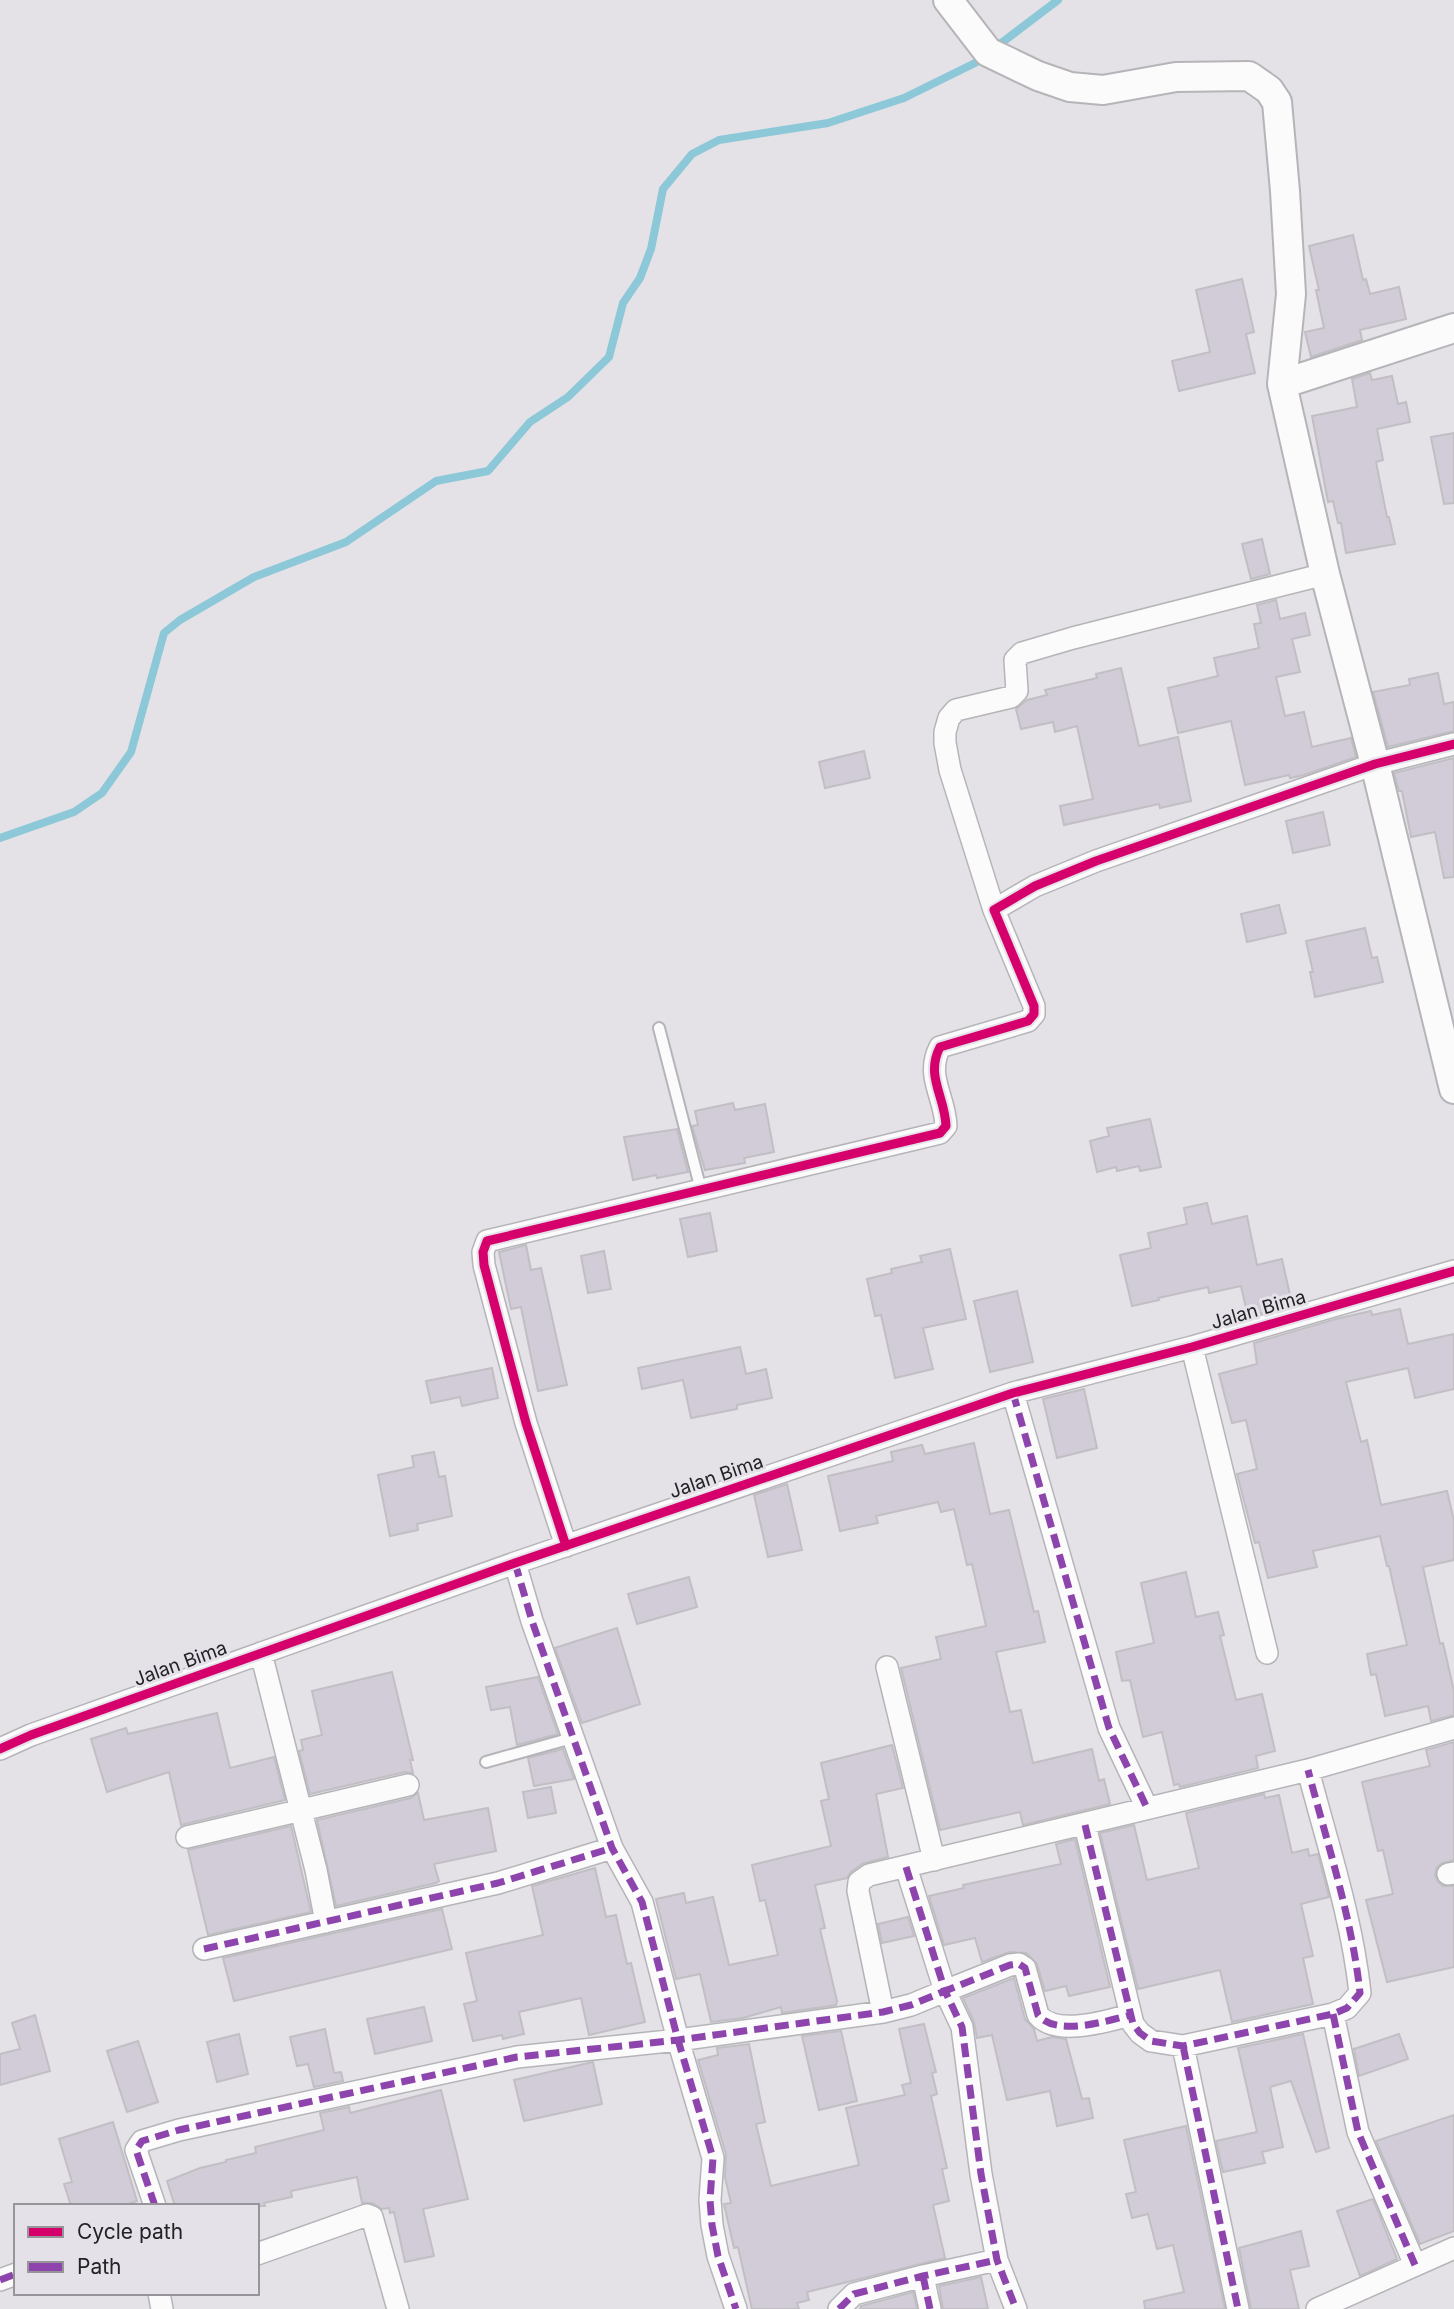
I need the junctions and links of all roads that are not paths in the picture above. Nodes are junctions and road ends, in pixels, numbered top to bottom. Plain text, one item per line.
1 (948, 0) edge
2 (1454, 328) edge
3 (1282, 384) junction
4 (1325, 574) junction
5 (1454, 744) edge
6 (1375, 764) junction
7 (994, 910) junction
8 (659, 1028) dead end
9 (1454, 1088) edge
10 (701, 1190) junction
11 (1454, 1271) edge
12 (1192, 1347) junction
13 (1013, 1393) junction
14 (566, 1546) junction
15 (515, 1563) junction
16 (261, 1653) junction
17 (1267, 1653) dead end
18 (887, 1667) dead end
19 (1454, 1728) edge
20 (572, 1738) junction
21 (0, 1749) edge
22 (486, 1762) dead end
23 (1308, 1770) junction
24 (408, 1785) dead end
25 (1147, 1808) junction
26 (301, 1810) junction
27 (1085, 1825) junction
28 (187, 1837) dead end
29 (612, 1847) junction
30 (934, 1860) junction
31 (906, 1867) junction
32 (326, 1922) junction
33 (205, 1949) dead end
34 (946, 1991) junction
35 (883, 2012) junction
36 (1333, 2014) junction
37 (1130, 2015) junction
38 (678, 2040) junction
39 (1183, 2046) junction
40 (154, 2204) edge
41 (1454, 2248) edge
42 (259, 2253) edge
43 (997, 2260) junction
44 (1415, 2265) junction
45 (923, 2276) junction
46 (398, 2309) edge
47 (736, 2309) edge
48 (839, 2309) edge
49 (930, 2309) edge
50 (1016, 2309) edge
51 (1238, 2309) edge
52 (1317, 2309) edge

1 - 3 street
2 - 3 street
3 - 4 street
4 - 6 street
4 - 7 street
5 - 6 street
6 - 7 street
6 - 9 street
7 - 10 street
8 - 10 lane
10 - 14 street
11 - 12 street, Jalan Bima
12 - 13 street, Jalan Bima
12 - 17 street
13 - 14 street, Jalan Bima
13 - 25 street
14 - 15 street, Jalan Bima
15 - 16 street, Jalan Bima
15 - 20 street
16 - 21 street, Jalan Bima
16 - 26 street
18 - 30 street
19 - 23 street
20 - 22 lane
20 - 29 street
23 - 25 street
23 - 36 street
24 - 26 street
25 - 27 street
26 - 28 street
26 - 32 street
27 - 30 street
27 - 37 street
29 - 32 street
29 - 38 street
30 - 31 street
31 - 34 street
31 - 35 street
32 - 33 street
34 - 35 street
34 - 37 street
34 - 43 street
35 - 38 street
36 - 39 street
36 - 44 street
37 - 39 street
38 - 40 street
38 - 47 street
39 - 51 street
41 - 44 street
42 - 46 street
43 - 45 street
43 - 50 street
44 - 52 street
45 - 48 street
45 - 49 street

